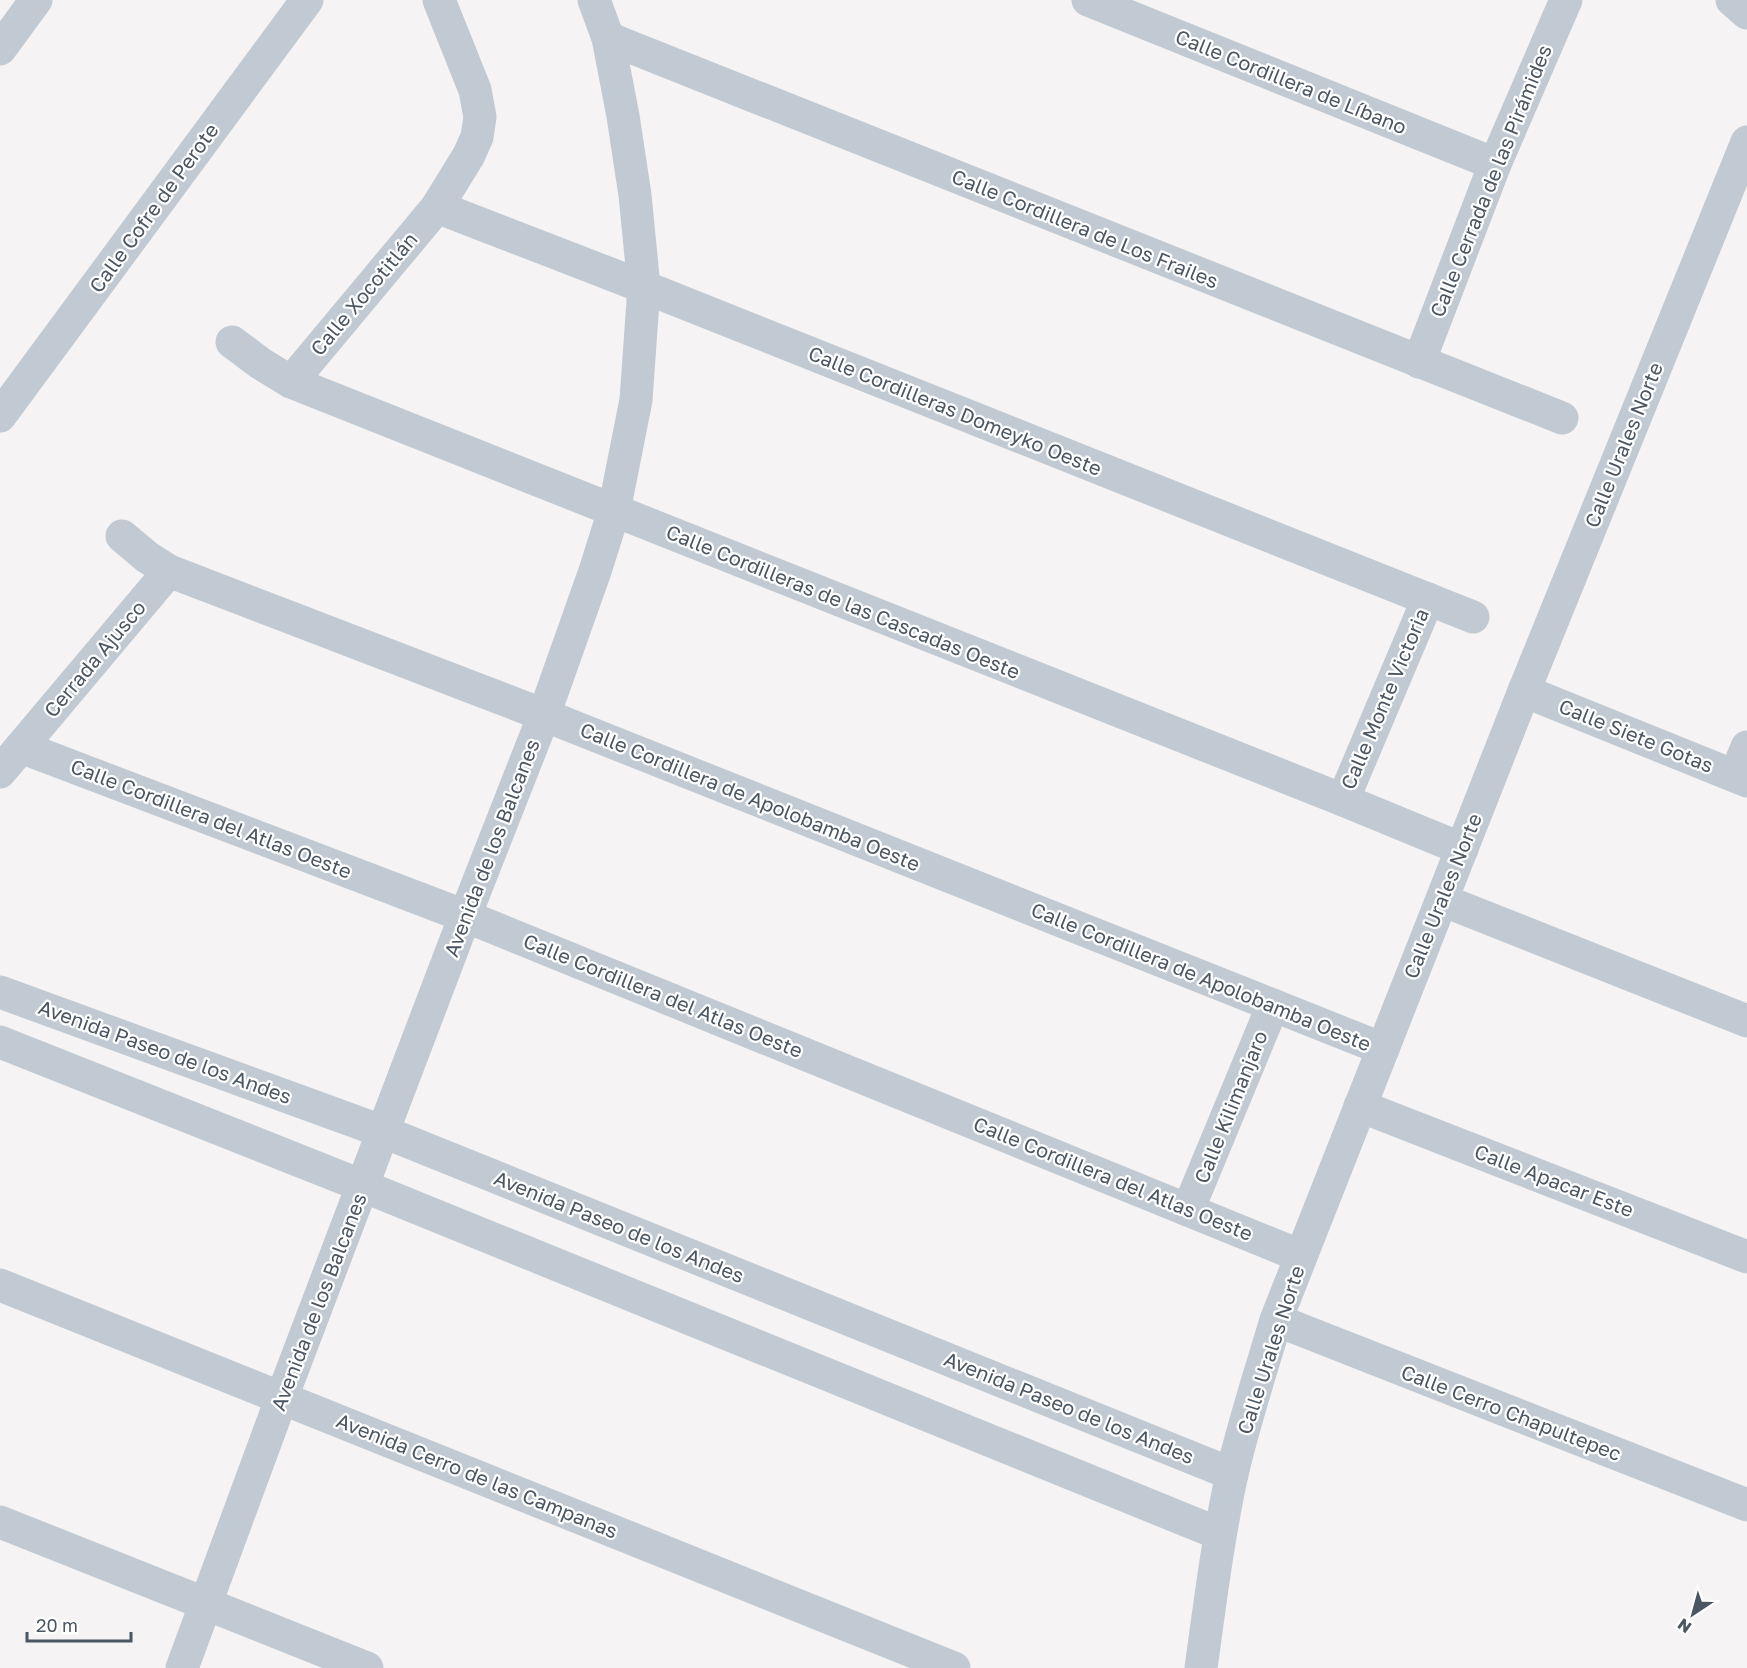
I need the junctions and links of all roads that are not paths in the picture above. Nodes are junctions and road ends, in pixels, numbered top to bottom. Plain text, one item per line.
1 (36, 0) edge
2 (307, 0) edge
3 (439, 0) edge
4 (594, 0) edge
5 (1088, 0) edge
6 (1566, 0) edge
7 (1732, 0) edge
8 (1747, 13) edge
9 (608, 38) junction
10 (0, 49) edge
11 (1747, 142) edge
12 (1495, 164) junction
13 (437, 207) junction
14 (644, 287) junction
15 (232, 342) dead end
16 (1419, 362) junction
17 (291, 382) junction
18 (0, 416) edge
19 (1562, 418) dead end
20 (614, 511) junction
21 (122, 536) dead end
22 (169, 571) junction
23 (1428, 599) junction
24 (1473, 617) dead end
25 (1524, 691) junction
26 (544, 715) junction
27 (21, 747) junction
28 (1743, 768) edge
29 (0, 772) edge
30 (1343, 800) junction
31 (1462, 849) junction
32 (1442, 900) junction
33 (465, 916) junction
34 (0, 992) edge
35 (1273, 1005) junction
36 (1747, 1021) edge
37 (0, 1042) edge
38 (1383, 1049) junction
39 (1360, 1106) junction
40 (384, 1132) junction
41 (363, 1186) junction
42 (1188, 1210) junction
43 (1301, 1256) junction
44 (1747, 1257) edge
45 (0, 1285) edge
46 (1276, 1320) junction
47 (282, 1397) junction
48 (1232, 1474) junction
49 (1747, 1505) edge
50 (0, 1522) edge
51 (1220, 1534) junction
52 (206, 1603) junction
53 (182, 1668) edge
54 (367, 1668) edge
55 (954, 1668) edge
56 (1201, 1668) edge

1 - 10 street
2 - 18 street, Calle Cofre de Perote
3 - 13 street, Calle Xocotitlán
4 - 9 street, Avenida de los Balcanes
5 - 12 street, Calle Cordillera de Líbano
6 - 12 street, Calle Cerrada de las Pirámides
7 - 8 street
9 - 14 street, Avenida de los Balcanes
9 - 16 street, Calle Cordillera de Los Frailes
11 - 25 street, Calle Urales Norte
12 - 16 street, Calle Cerrada de las Pirámides
13 - 14 street, Calle Cordilleras Domeyko Oeste
13 - 17 street, Calle Xocotitlán
14 - 20 street, Avenida de los Balcanes
14 - 23 street, Calle Cordilleras Domeyko Oeste
15 - 17 street, Calle Cordilleras de las Cascadas Oeste
16 - 19 street, Calle Cordillera de Los Frailes
17 - 20 street, Calle Cordilleras de las Cascadas Oeste
20 - 26 street, Avenida de los Balcanes
20 - 30 street, Calle Cordilleras de las Cascadas Oeste
21 - 22 street, Calle Cordillera de Apolobamba Oeste
22 - 26 street, Calle Cordillera de Apolobamba Oeste
22 - 27 street, Cerrada Ajusco
23 - 24 street, Calle Cordilleras Domeyko Oeste
23 - 30 street, Calle Monte Victoria
25 - 28 street, Calle Siete Gotas
25 - 31 street, Calle Urales Norte
26 - 33 street, Avenida de los Balcanes
26 - 35 street, Calle Cordillera de Apolobamba Oeste
27 - 29 street, Cerrada Ajusco
27 - 33 street, Calle Cordillera del Atlas Oeste
30 - 31 street, Calle Cordilleras de las Cascadas Oeste
31 - 32 street, Calle Urales Norte
32 - 36 street
32 - 38 street, Calle Urales Norte
33 - 40 street, Avenida de los Balcanes
33 - 42 street, Calle Cordillera del Atlas Oeste
34 - 40 street, Avenida Paseo de los Andes
35 - 38 street, Calle Cordillera de Apolobamba Oeste
35 - 42 street, Calle Kilimanjaro
37 - 41 street
38 - 39 street, Calle Urales Norte
39 - 43 street, Calle Urales Norte
39 - 44 street, Calle Apacar Este
40 - 41 street, Avenida de los Balcanes
40 - 48 street, Avenida Paseo de los Andes
41 - 47 street, Avenida de los Balcanes
41 - 51 street
42 - 43 street, Calle Cordillera del Atlas Oeste
43 - 46 street, Calle Urales Norte
45 - 47 street, Avenida Cerro de las Campanas
46 - 48 street, Calle Urales Norte
46 - 49 street, Calle Cerro Chapultepec
47 - 52 street, Avenida de los Balcanes
47 - 55 street, Avenida Cerro de las Campanas
48 - 51 street, Calle Urales Norte
50 - 52 street
51 - 56 street, Calle Urales Norte
52 - 53 street, Avenida de los Balcanes
52 - 54 street

